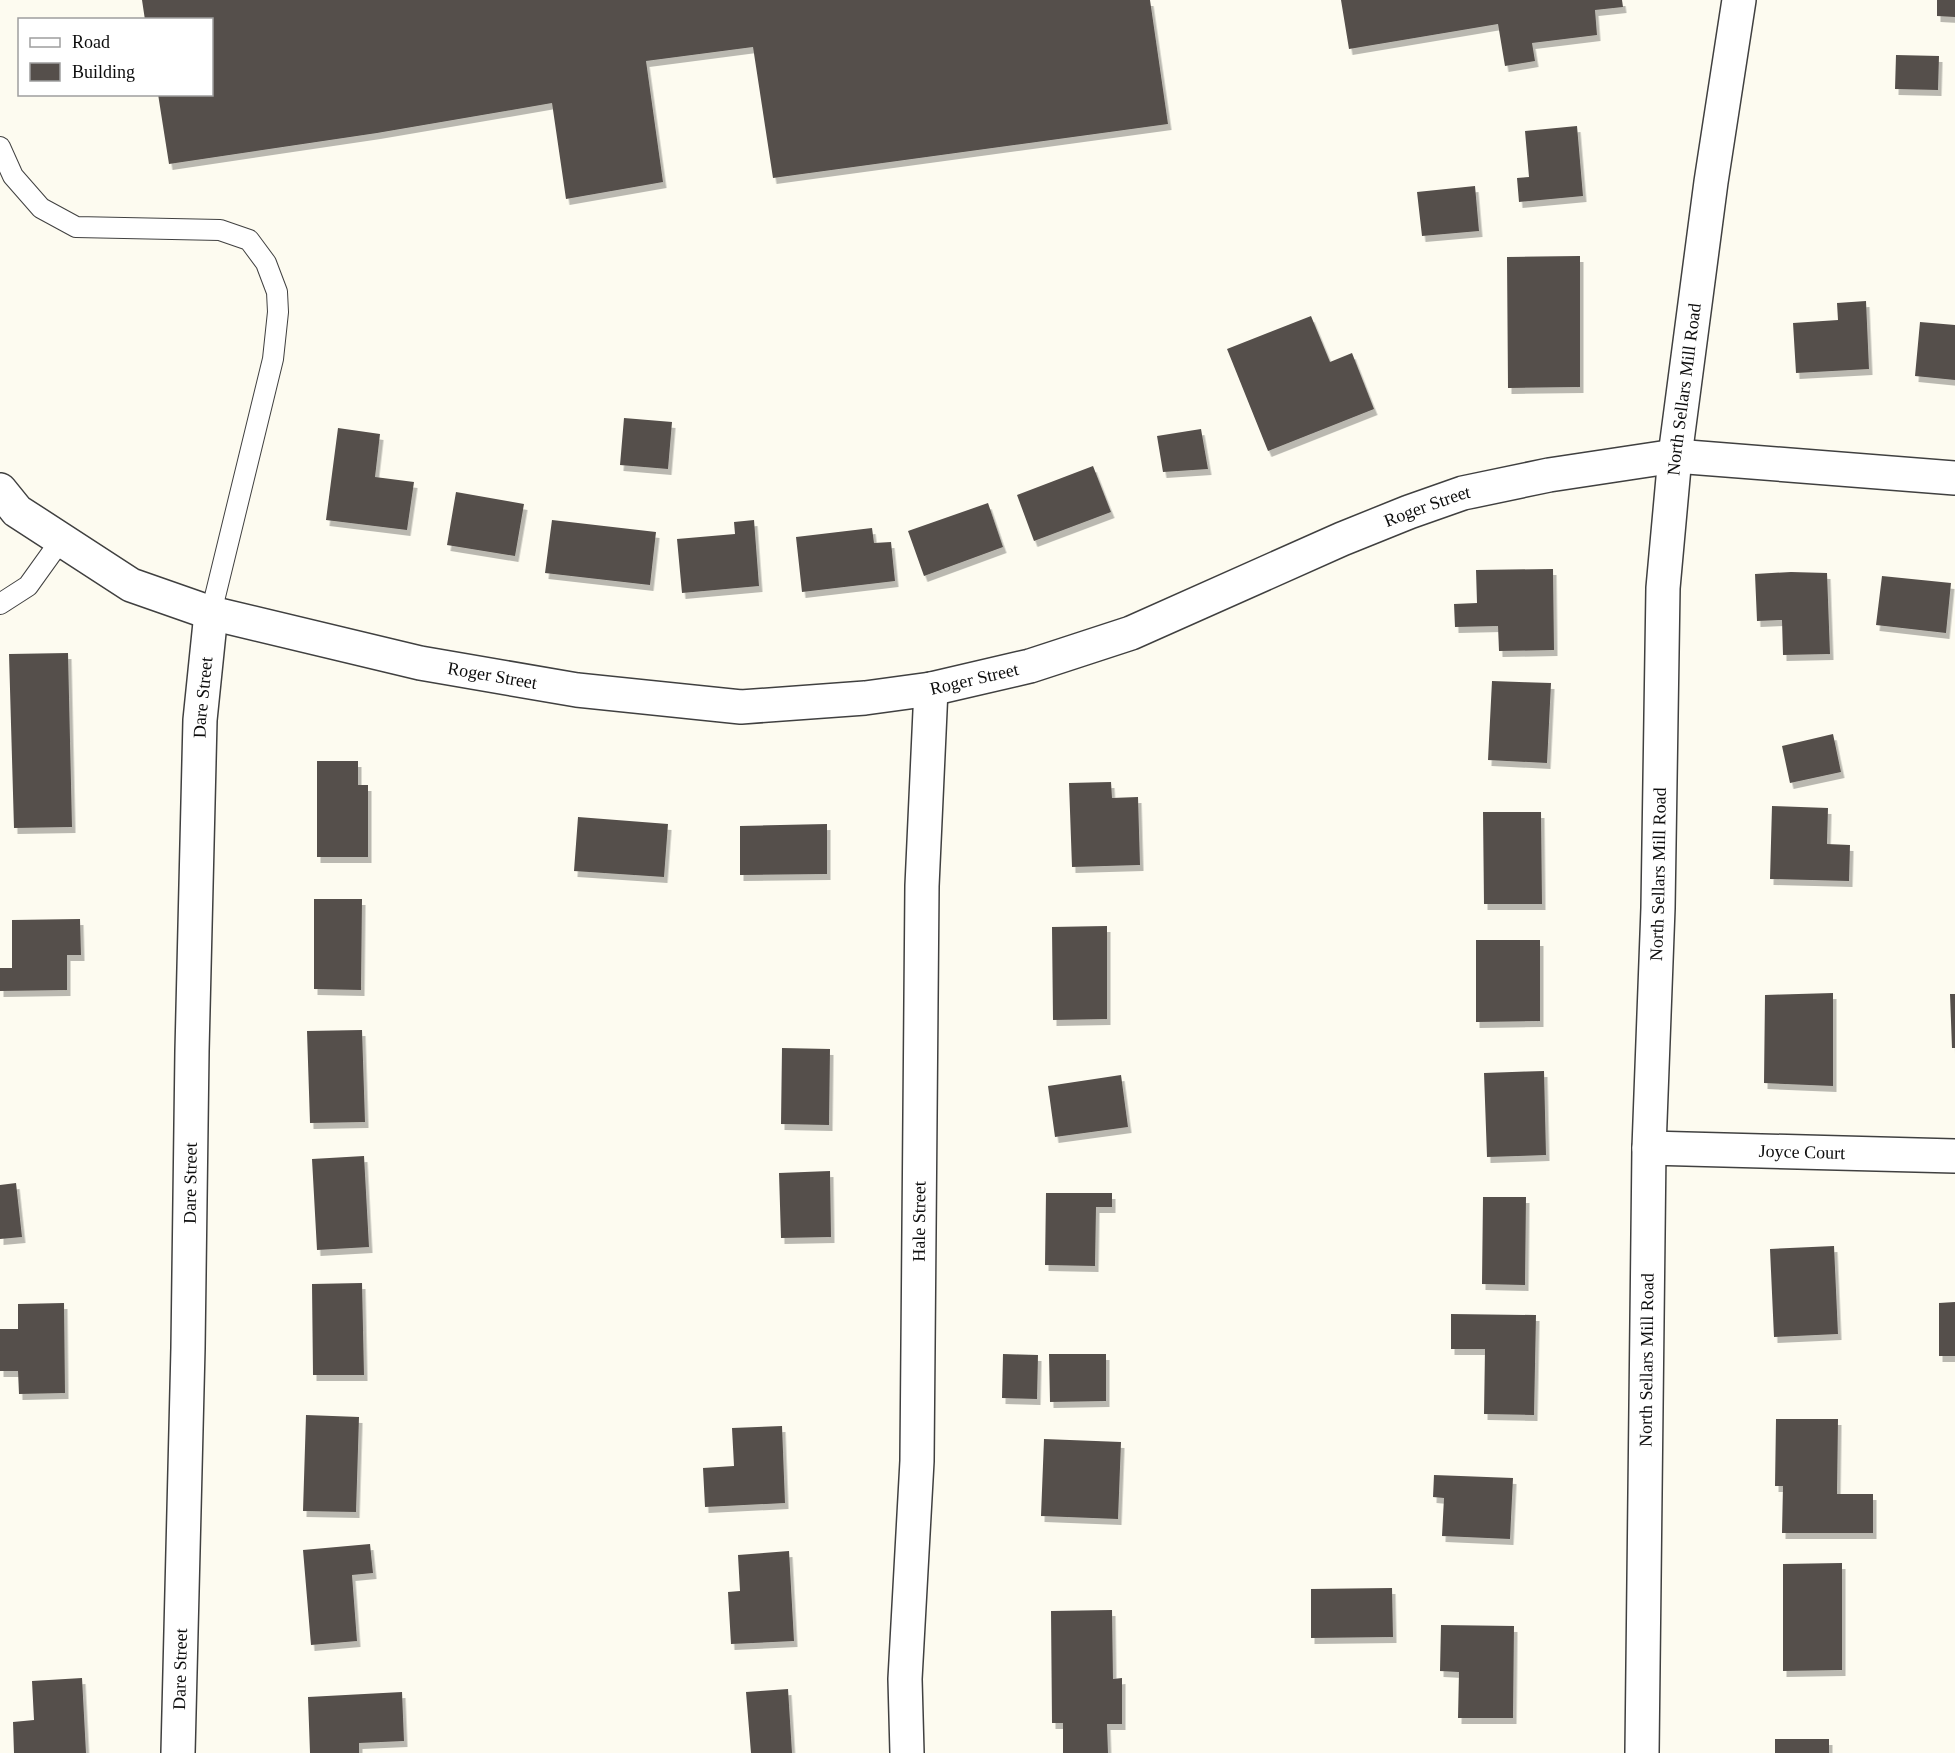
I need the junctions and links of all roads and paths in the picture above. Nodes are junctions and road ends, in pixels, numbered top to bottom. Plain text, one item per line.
1 (1739, 0) edge
2 (0, 147) edge
3 (1675, 456) junction
4 (1955, 478) edge
5 (0, 490) edge
6 (61, 540) junction
7 (0, 604) edge
8 (211, 614) junction
9 (931, 689) junction
10 (1649, 1149) junction
11 (1955, 1156) edge
12 (178, 1753) edge
13 (907, 1753) edge
14 (1642, 1753) edge

1 - 3 street, North Sellars Mill Road
2 - 8 lane
3 - 4 street, Roger Street
3 - 9 street, Roger Street
3 - 10 street, North Sellars Mill Road
5 - 6 street, Roger Street
6 - 7 lane
6 - 8 street, Roger Street
8 - 9 street, Roger Street
8 - 12 street, Dare Street
9 - 13 street, Hale Street
10 - 11 street, Joyce Court
10 - 14 street, North Sellars Mill Road

